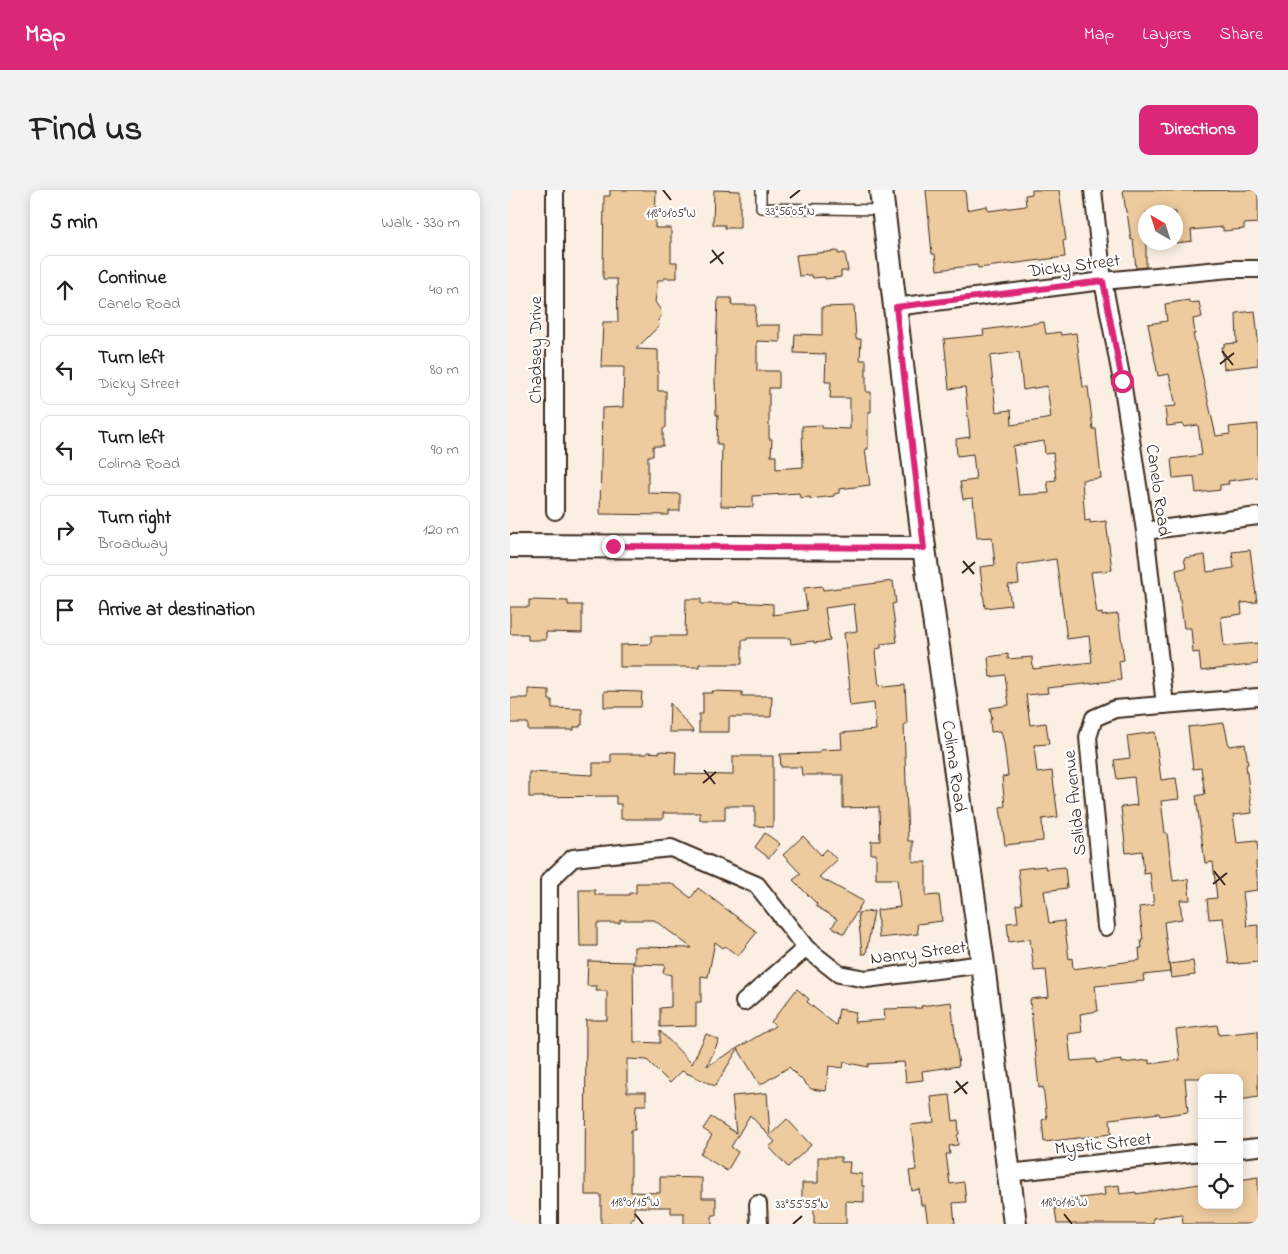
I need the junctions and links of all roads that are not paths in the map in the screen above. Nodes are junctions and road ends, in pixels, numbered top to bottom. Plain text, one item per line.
1 (555, 190) edge
2 (761, 190) edge
3 (1093, 190) edge
4 (882, 200) edge
5 (1258, 269) edge
6 (1103, 281) junction
7 (896, 307) junction
8 (555, 511) dead end
9 (1258, 516) edge
10 (1145, 531) junction
11 (510, 546) edge
12 (924, 548) junction
13 (1258, 697) edge
14 (1165, 705) junction
15 (1106, 927) dead end
16 (806, 948) junction
17 (983, 964) junction
18 (744, 1002) dead end
19 (1258, 1146) edge
20 (1243, 1148) edge
21 (1198, 1152) edge
22 (1008, 1173) junction
23 (758, 1204) dead end
24 (549, 1224) edge
25 (759, 1224) edge
26 (1015, 1224) edge

1 - 8 street, Chadsey Drive
2 - 4 lane
3 - 6 street, Canelo Road
4 - 7 main road, Colima Road
5 - 6 street, Dicky Street
6 - 7 street, Dicky Street
6 - 10 street, Canelo Road
7 - 12 main road, Colima Road
9 - 10 street
10 - 14 street, Canelo Road
11 - 12 main road
12 - 17 main road, Colima Road
13 - 14 street
14 - 15 street, Salida Avenue
16 - 17 street, Nanry Street
16 - 18 street
16 - 24 street, Nanry Street
17 - 22 main road, Colima Road
19 - 20 street
21 - 22 street, Mystic Street
22 - 26 main road, Colima Road
23 - 25 street

